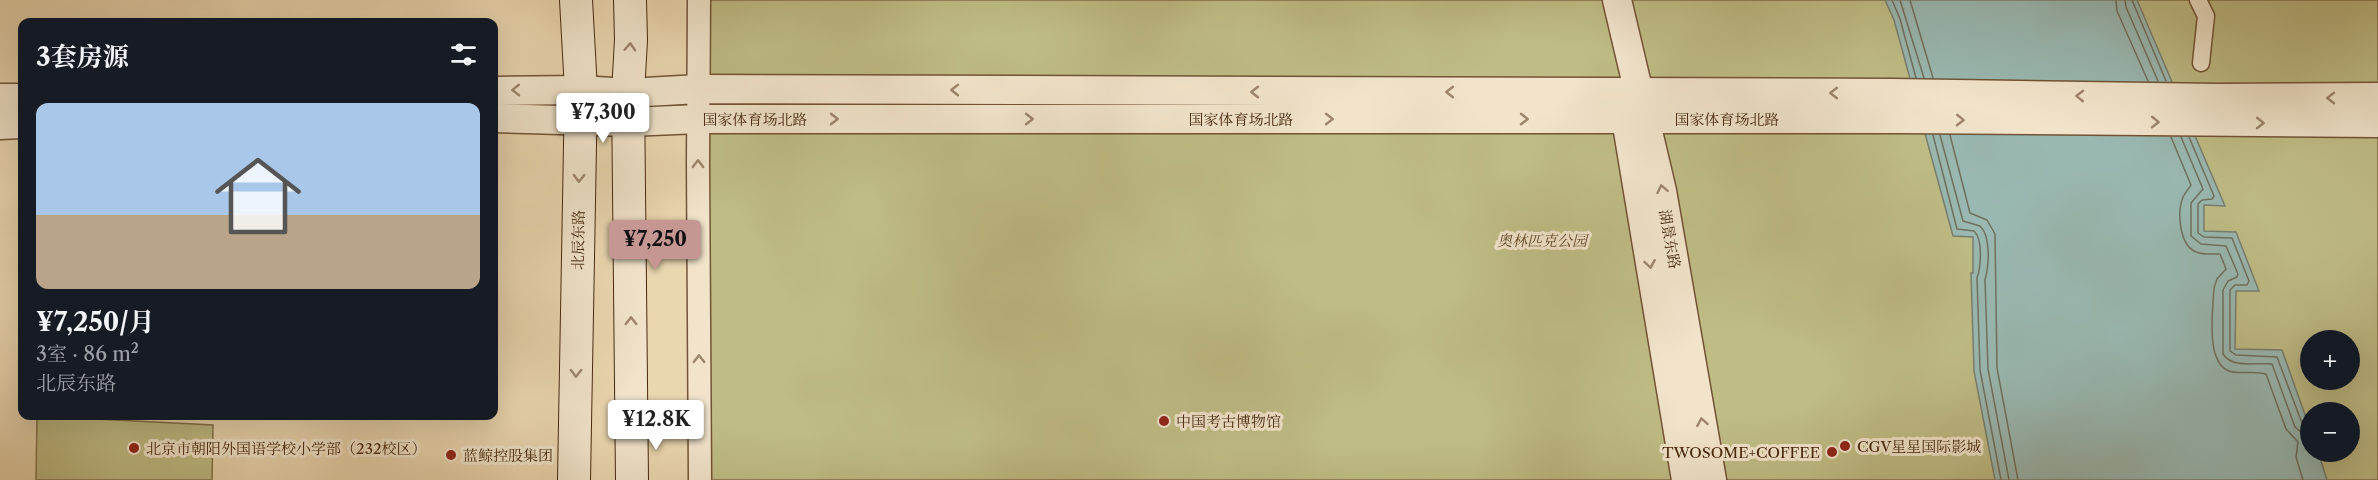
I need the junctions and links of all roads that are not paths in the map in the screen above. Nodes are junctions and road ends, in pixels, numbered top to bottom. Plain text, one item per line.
1 (576, 0) edge
2 (630, 0) edge
3 (699, 0) edge
4 (1599, 0) edge
5 (1617, 0) edge
6 (2198, 0) edge
7 (2201, 63) dead end
8 (699, 89) junction
9 (498, 92) edge
10 (18, 98) edge
11 (2378, 98) edge
12 (0, 99) edge
13 (581, 105) junction
14 (1632, 106) junction
15 (628, 107) junction
16 (2206, 110) junction
17 (498, 117) edge
18 (699, 119) junction
19 (2378, 123) edge
20 (18, 124) edge
21 (0, 125) edge
22 (574, 480) edge
23 (632, 480) edge
24 (700, 480) edge
25 (1686, 480) edge
26 (1712, 480) edge

1 - 13 main road, 北辰东路
15 -> 2 main road
3 - 8 street
4 - 14 street, 湖景东路
5 - 14 street, 湖景东路
6 - 7 street
14 -> 8 street, 国家体育场北路
8 - 15 street, 国家体育场北路
8 - 18 street
13 -> 9 street
10 - 12 street
11 -> 16 street
13 - 15 street, 国家体育场北路
13 - 17 street
13 -> 22 main road, 北辰东路
14 -> 16 street, 国家体育场北路
16 -> 14 street, 国家体育场北路
18 -> 14 street, 国家体育场北路
14 -> 25 street, 湖景东路
26 -> 14 street, 湖景东路
15 - 18 street, 国家体育场北路
23 -> 15 main road
16 -> 19 street
24 -> 18 street
20 - 21 street

